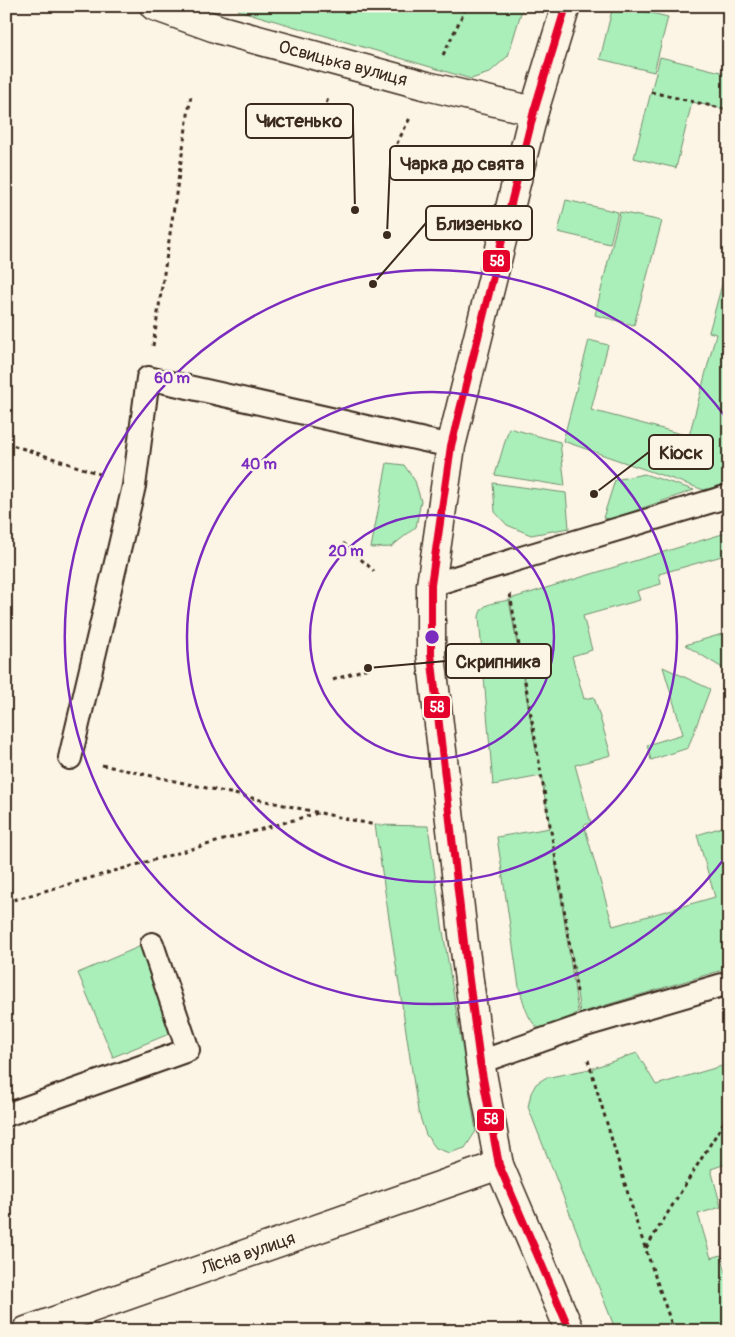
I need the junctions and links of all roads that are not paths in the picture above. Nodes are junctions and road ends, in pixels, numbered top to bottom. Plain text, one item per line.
1 (154, 6) edge
2 (566, 6) edge
3 (534, 111) junction
4 (451, 446) junction
5 (729, 496) edge
6 (430, 585) junction
7 (70, 758) road end
8 (152, 944) dead end
9 (729, 982) edge
10 (480, 1062) junction
11 (6, 1115) edge
12 (499, 1165) junction
13 (26, 1331) edge
14 (570, 1331) edge

1 - 3 street, Освицька вулиця
2 - 3 street
3 - 4 street
4 - 6 street
4 - 7 lane
5 - 6 lane
6 - 10 street
8 - 11 lane
9 - 10 lane
10 - 12 street
12 - 13 street, Лісна вулиця
12 - 14 street

